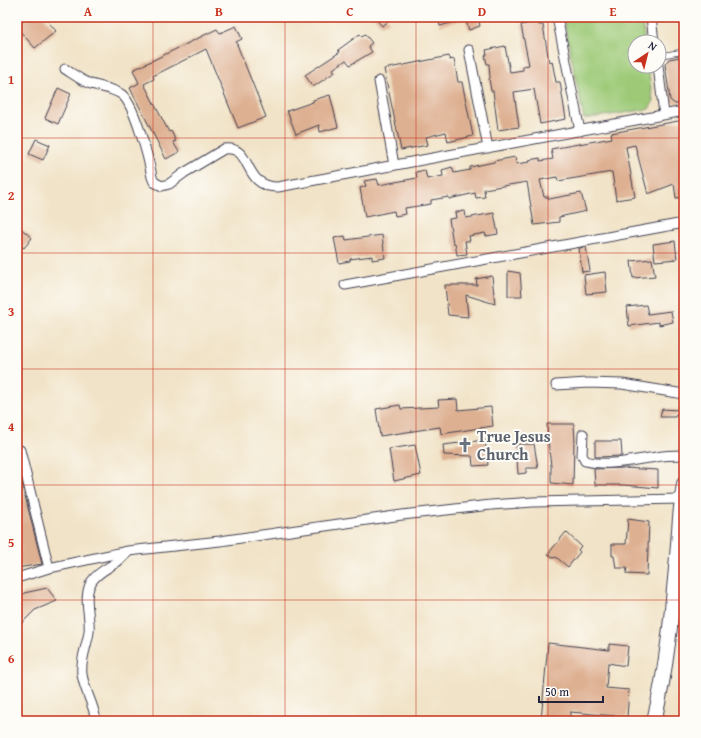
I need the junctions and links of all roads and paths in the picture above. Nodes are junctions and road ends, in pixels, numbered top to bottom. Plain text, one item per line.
1 (557, 17) edge
2 (651, 17) edge
3 (653, 34) edge
4 (469, 50) dead end
5 (684, 53) edge
6 (667, 55) edge
7 (65, 69) dead end
8 (659, 74) edge
9 (379, 81) dead end
10 (684, 111) edge
11 (664, 114) junction
12 (580, 131) junction
13 (488, 148) junction
14 (394, 165) junction
15 (684, 223) edge
16 (345, 285) dead end
17 (556, 385) dead end
18 (684, 394) edge
19 (583, 434) dead end
20 (20, 450) dead end
21 (684, 455) edge
22 (684, 484) edge
23 (682, 499) junction
24 (128, 551) junction
25 (49, 568) junction
26 (17, 578) edge
27 (96, 721) edge
28 (654, 721) edge

1 - 12 street
2 - 3 street
4 - 13 street
5 - 6 lane
7 - 14 street
8 - 11 street
9 - 14 street
10 - 11 street
11 - 12 street
12 - 13 street
13 - 14 street
15 - 16 street
17 - 18 street
19 - 21 street
20 - 25 street
22 - 23 main road
23 - 24 street
23 - 28 main road
24 - 25 street
24 - 27 street
25 - 26 street

